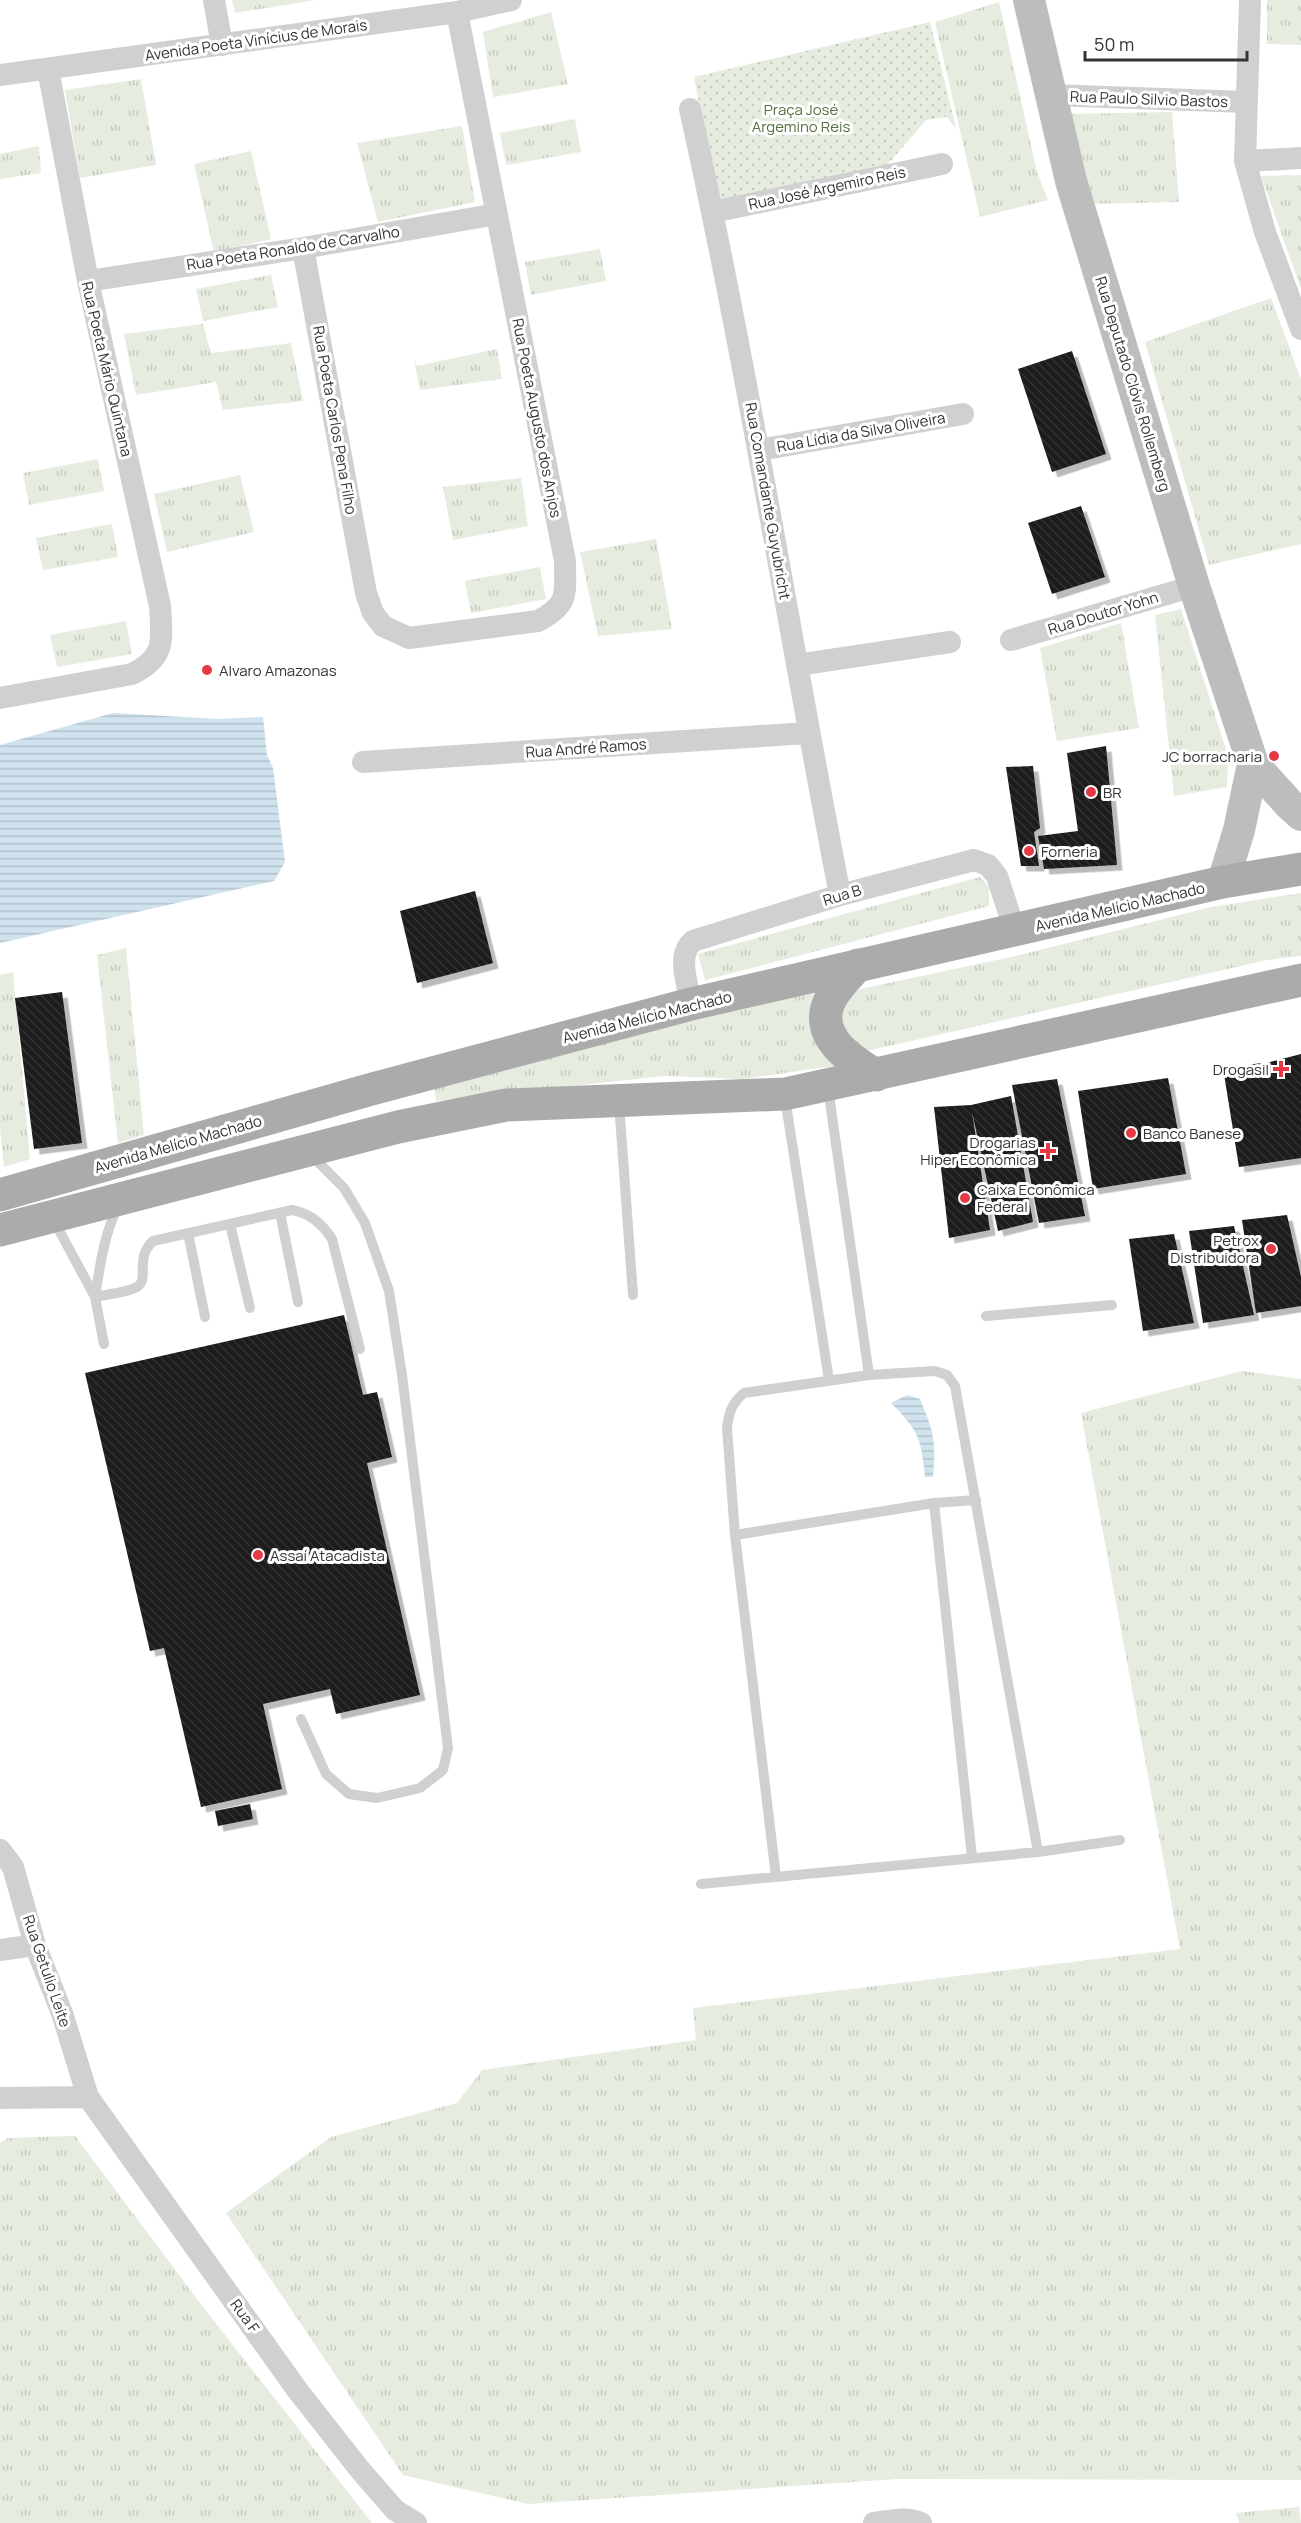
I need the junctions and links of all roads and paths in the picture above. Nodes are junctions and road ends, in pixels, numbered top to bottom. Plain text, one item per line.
1 (214, 0) edge
2 (511, 0) edge
3 (1029, 0) edge
4 (1250, 0) edge
5 (486, 3) edge
6 (457, 12) junction
7 (222, 45) junction
8 (48, 69) junction
9 (0, 75) edge
10 (1051, 95) junction
11 (1246, 102) junction
12 (690, 110) dead end
13 (1301, 158) edge
14 (1245, 161) junction
15 (942, 164) dead end
16 (713, 212) junction
17 (497, 214) junction
18 (303, 248) junction
19 (87, 281) junction
20 (1301, 329) edge
21 (963, 414) dead end
22 (759, 450) junction
23 (1194, 586) junction
24 (366, 593) joint
25 (1011, 640) dead end
26 (950, 642) dead end
27 (797, 665) junction
28 (0, 698) edge
29 (808, 733) junction
30 (363, 762) dead end
31 (1253, 764) junction
32 (1301, 815) edge
33 (1301, 869) edge
34 (1223, 882) junction
35 (840, 895) junction
36 (1015, 931) junction
37 (858, 965) junction
38 (1301, 980) edge
39 (692, 1004) junction
40 (876, 1075) junction
41 (827, 1085) junction
42 (785, 1094) junction
43 (619, 1100) junction
44 (306, 1151) junction
45 (0, 1195) edge
46 (122, 1199) junction
47 (280, 1213) junction
48 (52, 1216) junction
49 (230, 1224) junction
50 (0, 1230) edge
51 (188, 1233) junction
52 (633, 1295) dead end
53 (95, 1297) junction
54 (298, 1302) dead end
55 (1112, 1305) dead end
56 (250, 1308) dead end
57 (986, 1316) dead end
58 (205, 1317) dead end
59 (104, 1344) dead end
60 (360, 1349) dead end
61 (869, 1376) junction
62 (829, 1380) junction
63 (976, 1500) junction
64 (934, 1503) junction
65 (735, 1535) junction
66 (301, 1719) dead end
67 (1120, 1840) dead end
68 (0, 1850) edge
69 (1038, 1852) junction
70 (972, 1857) junction
71 (776, 1877) junction
72 (701, 1884) dead end
73 (35, 1945) junction
74 (0, 1950) edge
75 (88, 2097) junction
76 (0, 2098) edge
77 (416, 2523) edge
78 (874, 2523) edge
79 (921, 2523) edge

1 - 7 street
2 - 5 street, Avenida Poeta Vinícius de Morais
3 - 10 street, Rua Deputado Clóvis Rollemberg
4 - 11 street
5 - 6 street, Avenida Poeta Vinícius de Morais
6 - 7 street, Avenida Poeta Vinícius de Morais
6 - 17 street, Rua Poeta Augusto dos Anjos
7 - 8 street, Avenida Poeta Vinícius de Morais
8 - 9 street, Avenida Poeta Vinícius de Morais
8 - 19 street, Rua Poeta Mário Quintana
10 - 11 street, Rua Paulo Silvio Bastos
10 - 23 street, Rua Deputado Clóvis Rollemberg
11 - 14 street
12 - 16 street, Rua Comandante Guyubricht
13 - 14 street
14 - 20 street
15 - 16 street, Rua José Argemiro Reis
16 - 22 street, Rua Comandante Guyubricht
17 - 18 street, Rua Poeta Ronaldo de Carvalho
17 - 24 street, Rua Poeta Augusto dos Anjos
18 - 19 street, Rua Poeta Ronaldo de Carvalho
18 - 24 street, Rua Poeta Carlos Pena Filho
19 - 28 street, Rua Poeta Mário Quintana
21 - 22 street, Rua Lídia da Silva Oliveira
22 - 27 street, Rua Comandante Guyubricht
23 - 25 street, Rua Doutor Yohn
23 - 31 street, Rua Deputado Clóvis Rollemberg
26 - 27 street
27 - 29 street, Rua Comandante Guyubricht
29 - 30 street, Rua André Ramos
29 - 35 street, Rua Comandante Guyubricht
31 - 32 street, Rua Deputado Clóvis Rollemberg
31 - 34 street
33 - 34 main road, Avenida Melício Machado
34 - 36 main road, Avenida Melício Machado
35 - 36 street, Rua B
35 - 39 street, Rua B
36 - 37 main road, Avenida Melício Machado
37 - 39 main road, Avenida Melício Machado
37 - 40 main road
38 - 40 main road
39 - 45 main road, Avenida Melício Machado
40 - 41 main road
41 - 42 main road
41 - 61 lane
42 - 43 main road
42 - 62 lane
43 - 44 main road
43 - 52 lane
44 - 46 main road
44 - 66 lane
46 - 48 main road
46 - 53 lane
47 - 49 lane
47 - 54 lane
47 - 60 lane
48 - 50 main road
48 - 53 lane
49 - 51 lane
49 - 56 lane
51 - 53 lane
51 - 58 lane
53 - 59 lane
55 - 57 lane
61 - 62 lane
61 - 63 lane
62 - 65 lane
63 - 64 lane
63 - 69 lane
64 - 65 lane
64 - 70 lane
65 - 71 lane
67 - 69 lane
68 - 73 street, Rua Getulio Leite
69 - 70 lane
70 - 71 lane
71 - 72 lane
73 - 74 street
73 - 75 street, Rua Getulio Leite
75 - 76 street
75 - 77 street, Rua F
78 - 79 street

